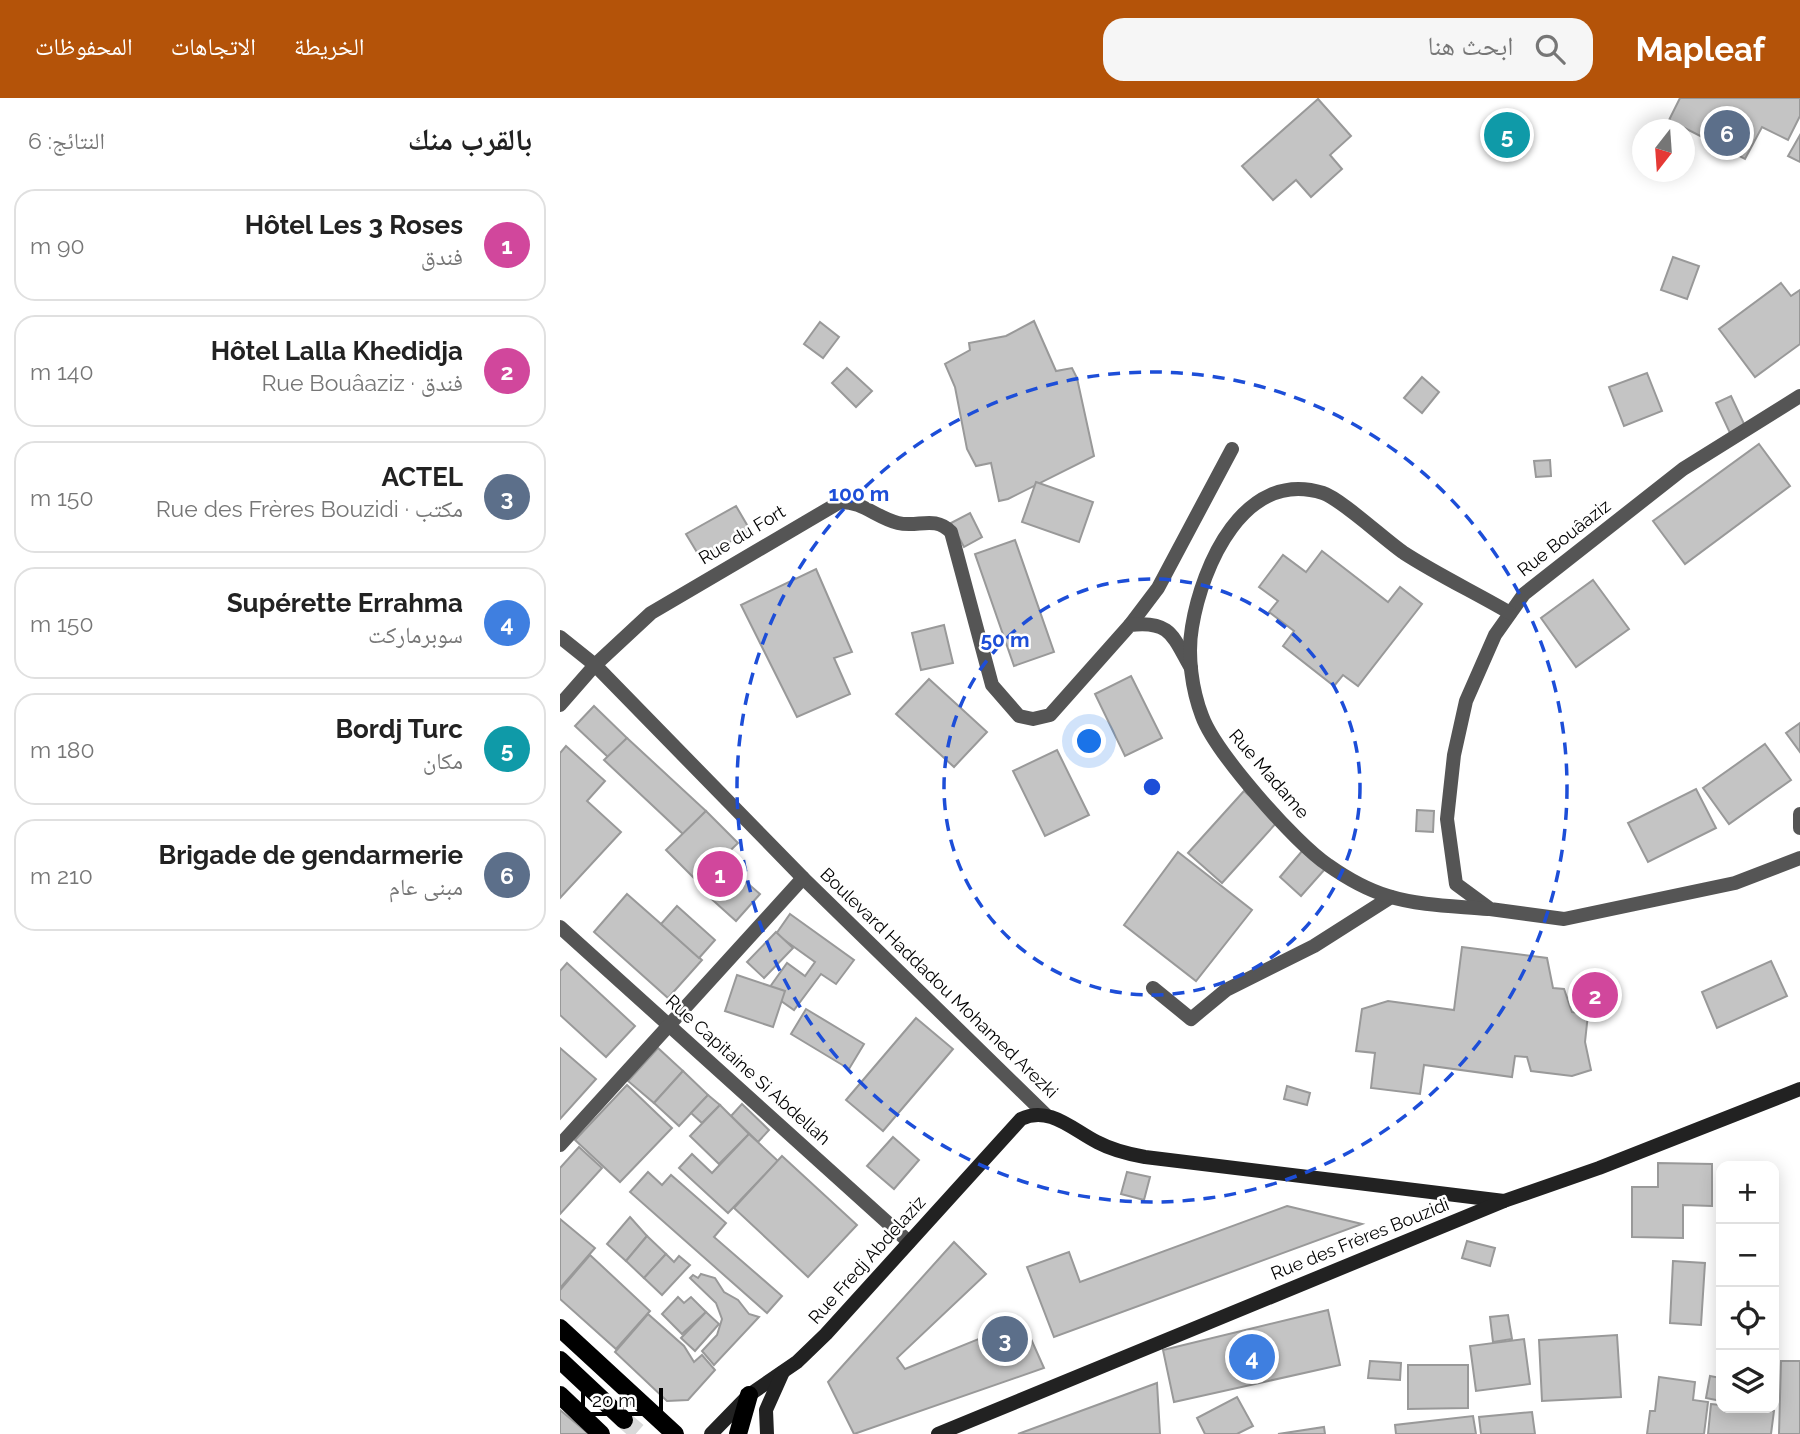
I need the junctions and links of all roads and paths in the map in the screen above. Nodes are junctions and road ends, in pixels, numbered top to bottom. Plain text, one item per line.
1 (1800, 396) edge
2 (1232, 449) dead end
3 (1510, 613) junction
4 (1130, 625) junction
5 (560, 636) edge
6 (594, 666) junction
7 (1191, 668) junction
8 (560, 705) edge
9 (1800, 814) edge
10 (1800, 828) edge
11 (1800, 858) edge
12 (803, 878) junction
13 (1391, 897) junction
14 (1490, 909) junction
15 (560, 927) edge
16 (1153, 988) dead end
17 (669, 1024) junction
18 (1800, 1089) edge
19 (1046, 1115) junction
20 (560, 1146) edge
21 (1504, 1201) junction
22 (909, 1242) junction
23 (560, 1328) edge
24 (560, 1360) edge
25 (783, 1371) junction
26 (560, 1395) edge
27 (749, 1395) junction
28 (624, 1420) tunnel mouth
29 (955, 1429) edge
30 (601, 1434) edge
31 (675, 1434) edge
32 (711, 1434) edge
33 (738, 1434) edge
34 (767, 1434) edge
35 (938, 1434) edge

1 - 3 street, Rue Bouâaziz
2 - 4 street
3 - 7 street, Rue Madame
3 - 14 street, Rue Bouâaziz
4 - 6 street, Rue du Fort
4 - 7 street
5 - 6 street, Boulevard Haddadou Mohamed Arezki
6 - 8 street
6 - 12 street, Boulevard Haddadou Mohamed Arezki
7 - 13 street, Rue Madame
9 - 10 street
11 - 14 street, Rue Bouâaziz
12 - 17 street
12 - 19 street, Boulevard Haddadou Mohamed Arezki
13 - 14 street, Rue Madame
13 - 16 street
15 - 17 street, Rue Capitaine Si Abdellah
17 - 20 street
17 - 22 street, Rue Capitaine Si Abdellah
18 - 21 main road, Rue des Frères Bouzidi
19 - 21 main road, Boulevard Haddadou Mohamed Arezki
19 - 22 main road, Rue Fredj Abdelaziz
21 - 29 main road, Rue des Frères Bouzidi
22 - 25 main road, Rue Fredj Abdelaziz
23 - 31 main road
24 - 28 main road
25 - 27 main road, Rue Fredj Abdelaziz
25 - 34 main road
26 - 30 main road
27 - 32 main road, Rue Fredj Abdelaziz
27 - 33 main road
29 - 35 main road, Rue des Frères Bouzidi

